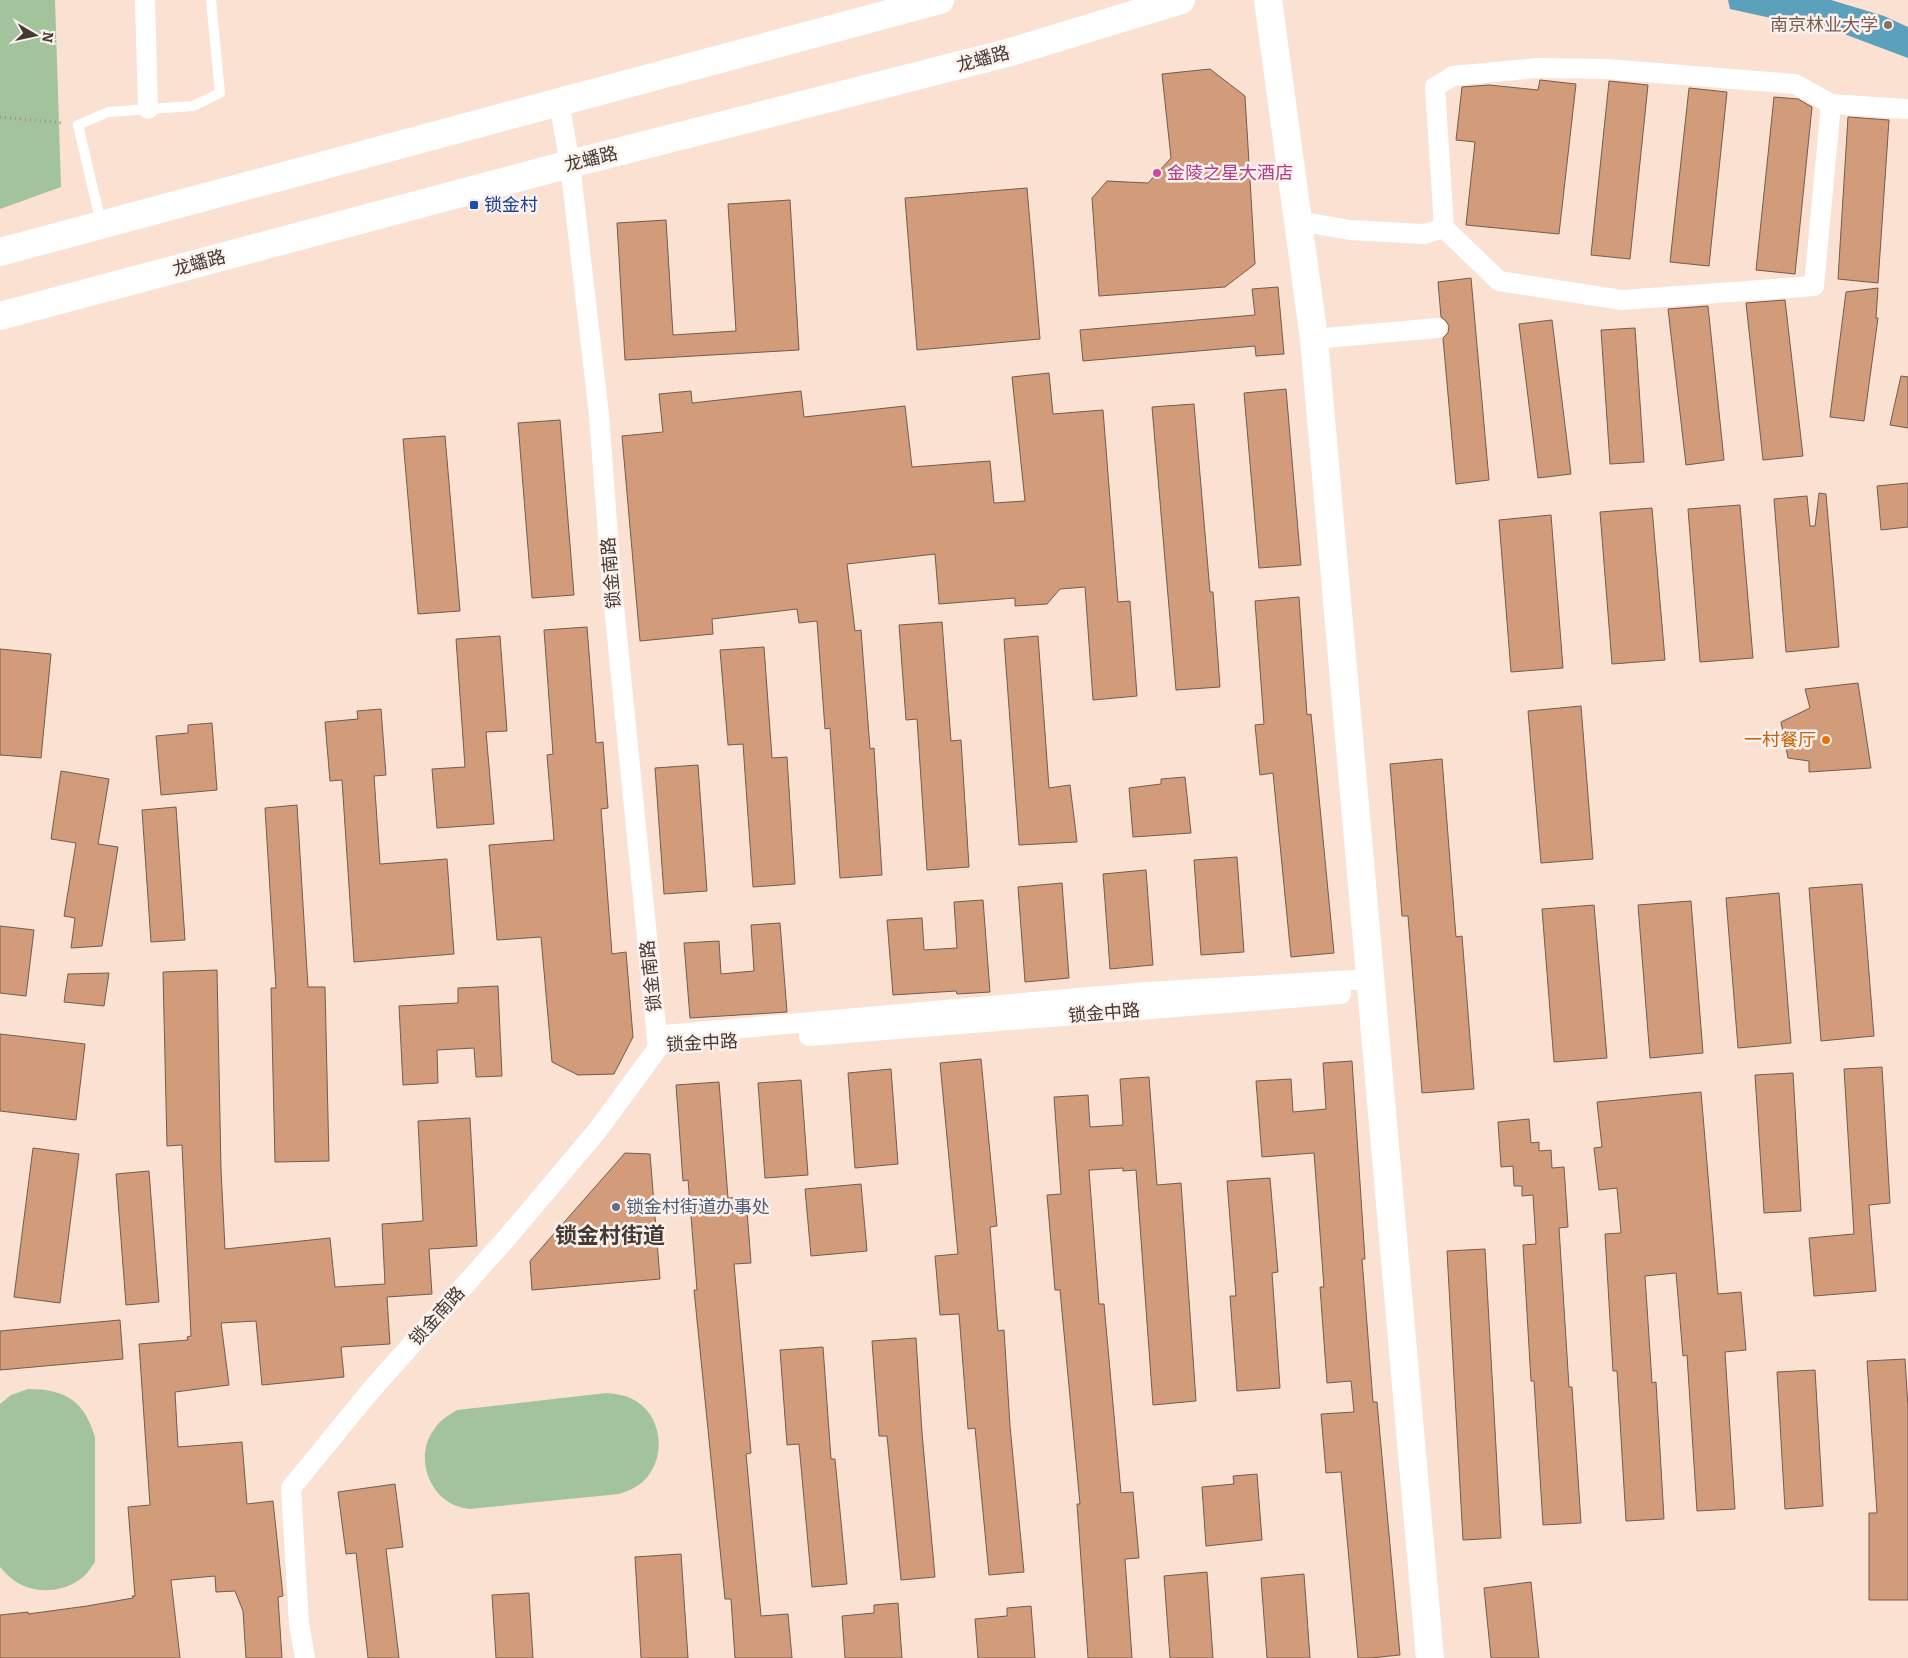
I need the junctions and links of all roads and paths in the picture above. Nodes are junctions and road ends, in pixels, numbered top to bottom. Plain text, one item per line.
1 (144, 0) edge
2 (211, 0) edge
3 (940, 0) edge
4 (1181, 0) edge
5 (1268, 0) edge
6 (558, 102) junction
7 (1831, 104) junction
8 (148, 109) junction
9 (1905, 109) dead end
10 (0, 117) edge
11 (78, 124) junction
12 (570, 164) junction
13 (1298, 221) junction
14 (102, 224) junction
15 (1444, 228) junction
16 (0, 252) edge
17 (0, 316) edge
18 (1437, 328) dead end
19 (1314, 340) junction
20 (1371, 985) junction
21 (658, 1048) junction
22 (305, 1658) edge
23 (1430, 1658) edge

1 - 8 street
2 - 8 lane
3 - 6 main road
4 - 12 main road, 龙蟠路
5 - 13 main road
6 - 12 street, 锁金南路
6 - 14 main road
7 - 9 street
7 - 15 street
7 - 15 street
8 - 11 lane
10 - 11 path
11 - 14 lane
12 - 17 main road, 龙蟠路
12 - 21 street, 锁金南路
13 - 15 street
13 - 19 main road
14 - 16 main road
18 - 19 street
19 - 20 main road
20 - 21 street, 锁金中路
20 - 23 main road
21 - 22 street, 锁金南路

